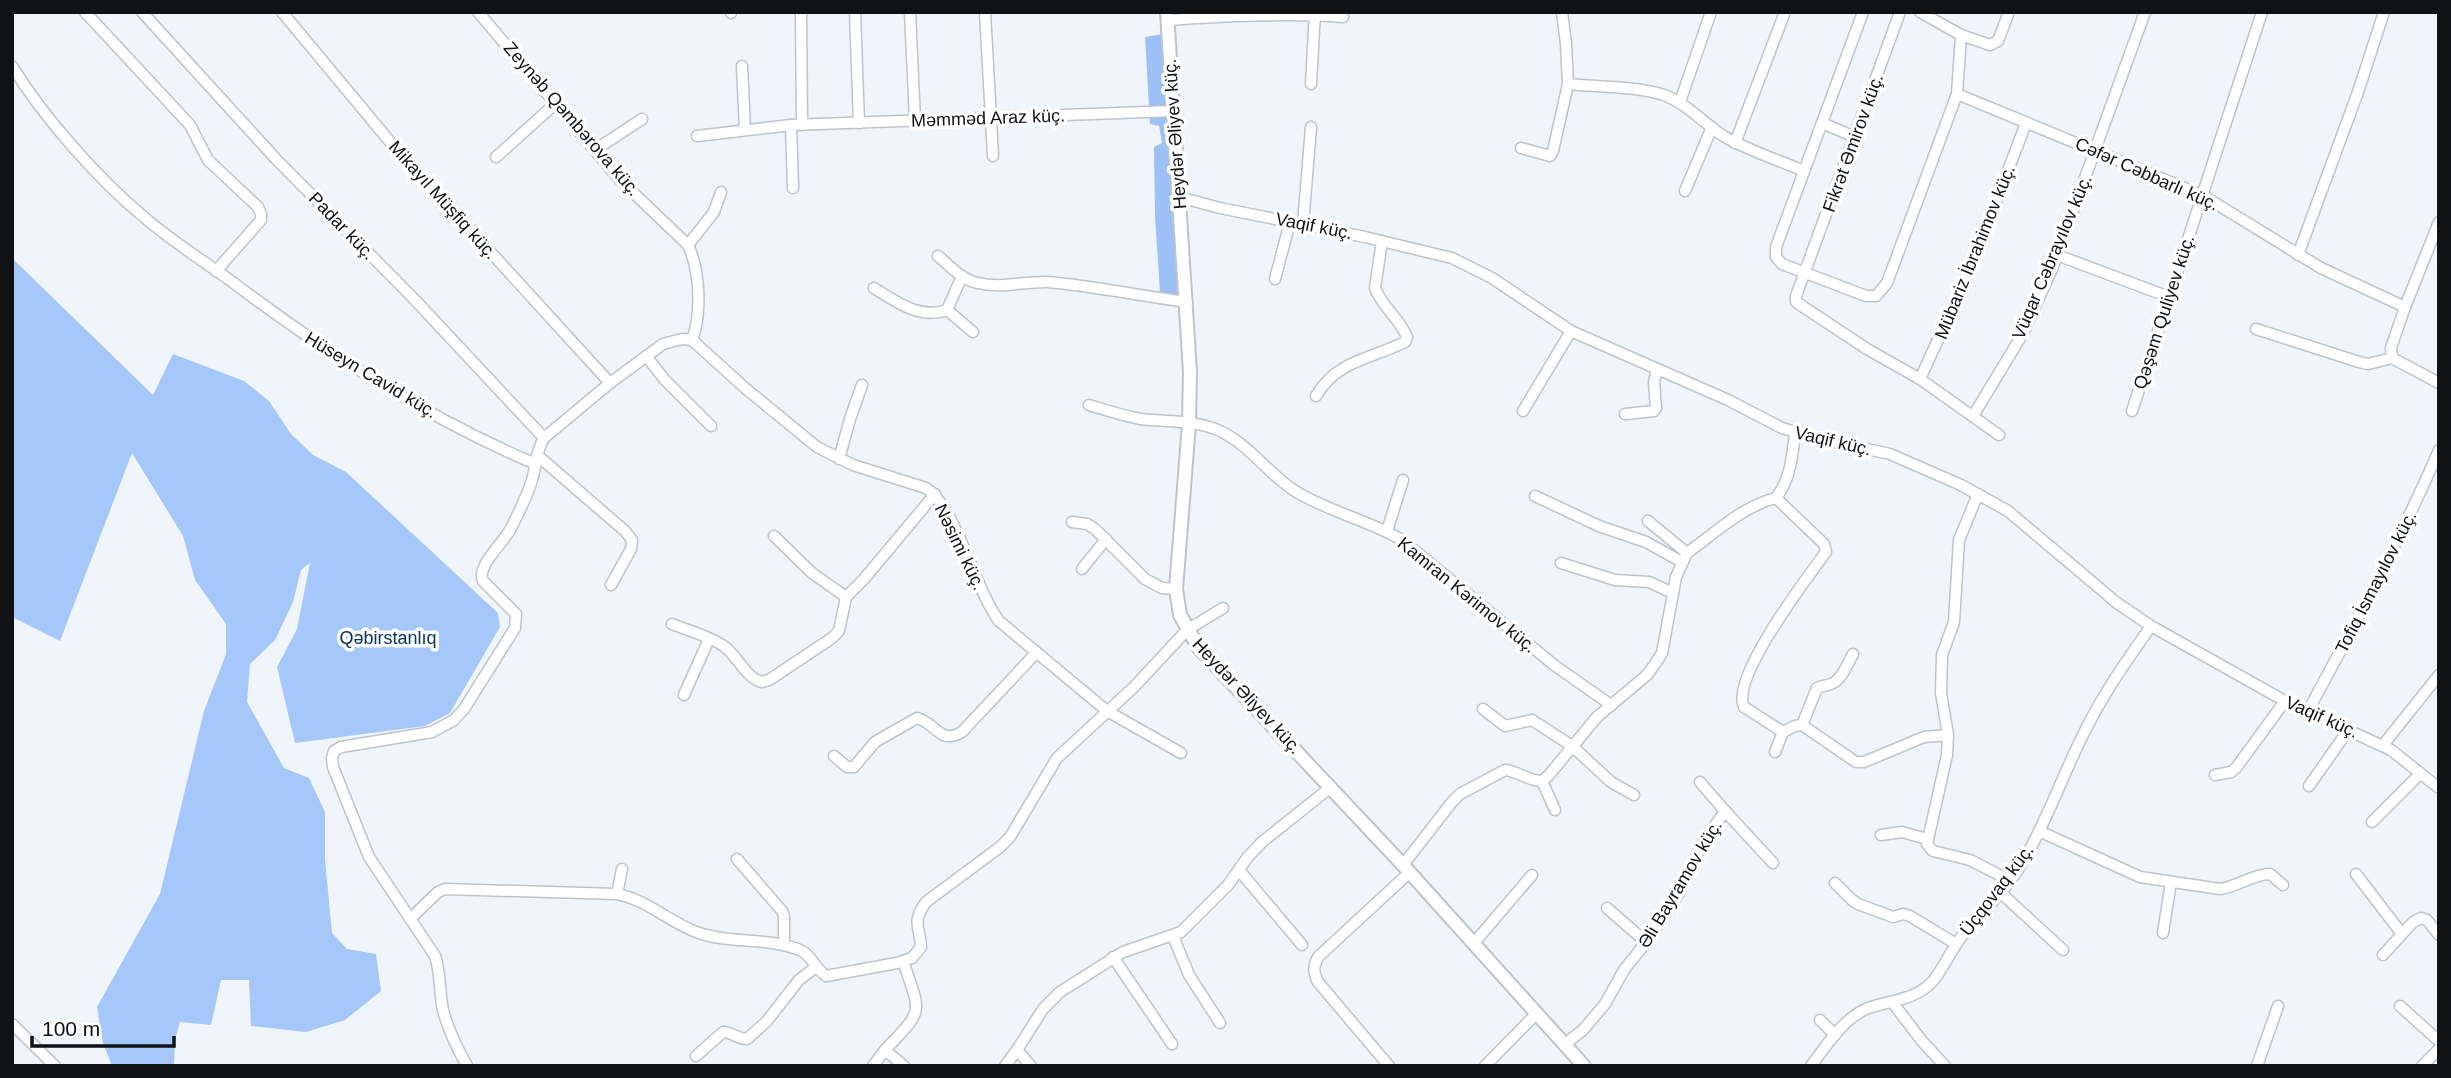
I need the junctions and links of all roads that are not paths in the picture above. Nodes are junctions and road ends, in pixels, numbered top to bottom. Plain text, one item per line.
1 (85, 12) edge
2 (142, 12) edge
3 (282, 12) edge
4 (478, 12) edge
5 (801, 12) edge
6 (855, 12) edge
7 (910, 12) edge
8 (985, 12) edge
9 (1562, 12) edge
10 (1711, 12) edge
11 (1784, 12) edge
12 (1863, 12) edge
13 (1900, 12) edge
14 (1920, 12) edge
15 (2009, 12) edge
16 (2145, 12) edge
17 (2262, 12) edge
18 (2384, 12) edge
19 (1315, 14) edge
20 (1167, 16) edge
21 (1343, 17) dead end
22 (1961, 35) junction
23 (12, 66) edge
24 (742, 66) dead end
25 (1311, 84) dead end
26 (1568, 84) junction
27 (1957, 94) junction
28 (1680, 102) junction
29 (556, 103) junction
30 (1174, 111) junction
31 (992, 118) junction
32 (642, 119) dead end
33 (915, 121) junction
34 (859, 122) junction
35 (1822, 123) junction
36 (2026, 123) junction
37 (791, 125) junction
38 (802, 125) junction
39 (1311, 127) dead end
40 (1712, 127) junction
41 (746, 130) junction
42 (697, 136) dead end
43 (1855, 137) junction
44 (1735, 143) junction
45 (1521, 148) dead end
46 (595, 150) junction
47 (2096, 150) junction
48 (993, 156) dead end
49 (496, 157) dead end
50 (1804, 171) junction
51 (793, 188) dead end
52 (1685, 191) dead end
53 (722, 192) dead end
54 (2202, 195) junction
55 (1179, 197) junction
56 (1290, 222) junction
57 (2439, 222) edge
58 (1303, 224) junction
59 (1382, 241) junction
60 (688, 245) junction
61 (2057, 255) junction
62 (2298, 256) junction
63 (938, 257) dead end
64 (216, 271) junction
65 (1806, 273) junction
66 (962, 276) junction
67 (1275, 279) dead end
68 (874, 288) dead end
69 (2169, 297) junction
70 (1187, 302) junction
71 (2405, 307) junction
72 (947, 310) junction
73 (2256, 329) dead end
74 (1571, 331) junction
75 (973, 332) dead end
76 (692, 340) junction
77 (646, 356) junction
78 (2392, 358) junction
79 (1657, 369) junction
80 (1920, 379) junction
81 (610, 383) junction
82 (2439, 383) edge
83 (862, 385) dead end
84 (1316, 396) dead end
85 (1089, 405) dead end
86 (1523, 411) dead end
87 (2132, 411) dead end
88 (1625, 414) dead end
89 (1973, 416) junction
90 (1189, 424) junction
91 (711, 426) dead end
92 (1795, 433) junction
93 (1999, 435) dead end
94 (544, 438) junction
95 (2439, 450) edge
96 (839, 459) junction
97 (536, 460) junction
98 (1403, 480) dead end
99 (935, 494) junction
100 (1978, 494) junction
101 (1535, 496) dead end
102 (1776, 498) junction
103 (1648, 521) dead end
104 (1072, 522) dead end
105 (1388, 531) junction
106 (774, 536) dead end
107 (1106, 539) junction
108 (1685, 557) junction
109 (1561, 563) dead end
110 (1082, 569) dead end
111 (611, 585) dead end
112 (1176, 589) junction
113 (1673, 593) junction
114 (846, 597) junction
115 (1223, 608) dead end
116 (672, 624) dead end
117 (2151, 626) junction
118 (1187, 630) junction
119 (709, 639) junction
120 (1036, 653) junction
121 (1853, 654) dead end
122 (2439, 675) edge
123 (684, 695) dead end
124 (2284, 701) junction
125 (1611, 705) junction
126 (1483, 709) dead end
127 (1107, 711) junction
128 (2308, 711) junction
129 (1802, 725) junction
130 (2349, 729) junction
131 (1783, 732) junction
132 (1948, 735) junction
133 (2383, 745) junction
134 (1572, 746) junction
135 (1776, 752) dead end
136 (1181, 753) dead end
137 (834, 756) dead end
138 (2420, 774) junction
139 (2215, 775) dead end
140 (1542, 781) junction
141 (1700, 782) dead end
142 (2309, 786) dead end
143 (1331, 787) junction
144 (2439, 789) edge
145 (1634, 795) dead end
146 (1555, 810) dead end
147 (1725, 811) junction
148 (2372, 822) dead end
149 (2039, 831) junction
150 (1881, 835) dead end
151 (1927, 839) junction
152 (737, 859) dead end
153 (1773, 863) dead end
154 (622, 869) dead end
155 (1407, 869) junction
156 (1239, 870) junction
157 (2356, 874) dead end
158 (1532, 875) dead end
159 (2009, 880) junction
160 (2171, 882) junction
161 (1835, 883) dead end
162 (2283, 885) dead end
163 (2000, 892) junction
164 (617, 894) junction
165 (1607, 908) dead end
166 (410, 919) junction
167 (2163, 933) dead end
168 (2402, 934) junction
169 (2439, 935) edge
170 (1173, 936) junction
171 (1646, 942) junction
172 (1474, 943) junction
173 (1956, 944) junction
174 (784, 945) junction
175 (1302, 945) dead end
176 (2063, 950) dead end
177 (2383, 955) dead end
178 (1113, 957) junction
179 (903, 961) junction
180 (816, 967) junction
181 (1892, 1002) junction
182 (2277, 1006) dead end
183 (2400, 1006) dead end
184 (1537, 1013) junction
185 (1820, 1020) dead end
186 (1220, 1023) dead end
187 (12, 1024) edge
188 (1835, 1035) junction
189 (2439, 1041) edge
190 (1172, 1044) dead end
191 (1565, 1044) junction
192 (2439, 1049) edge
193 (885, 1050) junction
194 (1017, 1050) junction
195 (696, 1056) dead end
196 (49, 1064) edge
197 (467, 1066) edge
198 (873, 1066) edge
199 (904, 1066) edge
200 (1005, 1066) edge
201 (1031, 1066) edge
202 (1389, 1066) edge
203 (1485, 1066) edge
204 (1584, 1066) edge
205 (1811, 1066) edge
206 (1945, 1066) edge
207 (2257, 1066) edge
208 (2422, 1066) edge

1 - 64 street
2 - 94 street, Padar küç.
3 - 81 street, Mikayıl Müşfiq küç.
4 - 29 street, Zeynəb Qəmbərova küç.
5 - 38 street
6 - 34 street
7 - 33 street
8 - 31 street
9 - 26 street
10 - 28 street
11 - 44 street
12 - 35 street
13 - 43 street, Fikrət Əmirov küç.
14 - 22 street
15 - 22 street
16 - 47 street, Vüqar Cəbrayılov küç.
17 - 54 street, Qəşəm Quliyev küç.
18 - 62 street
19 - 20 street
19 - 21 street
19 - 25 street
20 - 30 main road, Heydər Əliyev küç.
22 - 27 street
23 - 64 street, Hüseyn Cavid küç.
24 - 41 street
26 - 28 street
26 - 45 street
27 - 36 street, Cəfər Cəbbarlı küç.
27 - 65 street
28 - 40 street
29 - 46 street, Zeynəb Qəmbərova küç.
29 - 49 street
30 - 31 street, Məmməd Araz küç.
30 - 55 main road, Heydər Əliyev küç.
31 - 33 street, Məmməd Araz küç.
31 - 48 street
32 - 46 street
33 - 34 street, Məmməd Araz küç.
34 - 38 street, Məmməd Araz küç.
35 - 43 street
35 - 50 street
36 - 47 street, Cəfər Cəbbarlı küç.
36 - 80 street, Mübariz İbrahimov küç.
37 - 38 street, Məmməd Araz küç.
37 - 41 street, Məmməd Araz küç.
37 - 51 street
39 - 58 street
40 - 44 street
40 - 52 street
41 - 42 street, Məmməd Araz küç.
43 - 65 street, Fikrət Əmirov küç.
44 - 50 street
46 - 60 street, Zeynəb Qəmbərova küç.
47 - 54 street, Cəfər Cəbbarlı küç.
47 - 61 street, Vüqar Cəbrayılov küç.
50 - 65 street
53 - 60 street
54 - 62 street, Cəfər Cəbbarlı küç.
54 - 69 street, Qəşəm Quliyev küç.
55 - 56 street, Vaqif küç.
55 - 70 main road, Heydər Əliyev küç.
56 - 58 street, Vaqif küç.
56 - 67 street
57 - 71 street
58 - 59 street, Vaqif küç.
59 - 74 street, Vaqif küç.
59 - 84 street
60 - 76 street
61 - 69 street
61 - 89 street, Vüqar Cəbrayılov küç.
62 - 71 street, Cəfər Cəbbarlı küç.
63 - 66 street
64 - 97 street, Hüseyn Cavid küç.
65 - 80 street, Fikrət Əmirov küç.
66 - 70 street
66 - 72 street
68 - 72 street
69 - 87 street, Qəşəm Quliyev küç.
70 - 90 main road, Heydər Əliyev küç.
71 - 78 street
72 - 75 street
73 - 78 street
74 - 79 street, Vaqif küç.
74 - 86 street
76 - 77 street
76 - 96 street, Nəsimi küç.
77 - 81 street
77 - 91 street
78 - 82 street
79 - 88 street
79 - 92 street, Vaqif küç.
80 - 89 street
81 - 94 street
83 - 96 street
85 - 90 street, Kamran Kərimov küç.
89 - 93 street
90 - 105 street, Kamran Kərimov küç.
90 - 112 main road, Heydər Əliyev küç.
92 - 100 street, Vaqif küç.
92 - 102 street
94 - 97 street
95 - 128 street, Tofiq İsmayılov küç.
96 - 99 street, Nəsimi küç.
97 - 111 street, Hüseyn Cavid küç.
97 - 166 street
98 - 105 street
99 - 114 street
99 - 120 street, Nəsimi küç.
100 - 117 street, Vaqif küç.
100 - 132 street
101 - 108 street
102 - 108 street
102 - 131 street
103 - 108 street
104 - 107 street
105 - 125 street, Kamran Kərimov küç.
106 - 114 street
107 - 110 street
107 - 112 street
108 - 113 street
109 - 113 street
112 - 118 main road, Heydər Əliyev küç.
113 - 125 street
114 - 119 street
115 - 118 street
116 - 119 street
117 - 124 street, Vaqif küç.
117 - 149 street, Üçqovaq küç.
118 - 127 street
118 - 143 main road, Heydər Əliyev küç.
119 - 123 street
120 - 127 street, Nəsimi küç.
120 - 137 street
121 - 129 street
122 - 133 street
124 - 128 street, Vaqif küç.
124 - 139 street
125 - 134 street
126 - 134 street
127 - 136 street, Nəsimi küç.
127 - 179 street
128 - 130 street, Vaqif küç.
129 - 131 street
129 - 132 street
130 - 133 street, Vaqif küç.
130 - 142 street
131 - 135 street
132 - 151 street
133 - 138 street, Vaqif küç.
134 - 140 street
134 - 145 street
138 - 144 street, Vaqif küç.
138 - 148 street
140 - 146 street
140 - 155 street
141 - 147 street
143 - 155 main road, Heydər Əliyev küç.
143 - 156 street
147 - 153 street, Əli Bayramov küç.
147 - 171 street, Əli Bayramov küç.
149 - 159 street, Üçqovaq küç.
149 - 160 street
150 - 151 street
151 - 159 street
152 - 174 street
154 - 164 street
155 - 172 main road, Heydər Əliyev küç.
155 - 202 street
156 - 170 street
156 - 175 street
157 - 168 street
158 - 172 street
159 - 163 street, Üçqovaq küç.
160 - 162 street
160 - 167 street
161 - 173 street
163 - 173 street, Üçqovaq küç.
163 - 176 street
164 - 166 street
164 - 174 street
165 - 171 street
166 - 197 street
168 - 169 street
168 - 177 street
170 - 178 street
170 - 186 street
171 - 191 street, Əli Bayramov küç.
172 - 184 main road, Heydər Əliyev küç.
173 - 181 street, Üçqovaq küç.
174 - 180 street
178 - 190 street
178 - 194 street
179 - 180 street
179 - 193 street
180 - 195 street
181 - 188 street, Üçqovaq küç.
181 - 206 street
182 - 207 street
183 - 189 street
184 - 191 main road, Heydər Əliyev küç.
184 - 203 street
185 - 188 street
187 - 196 street
188 - 205 street, Üçqovaq küç.
191 - 204 main road, Heydər Əliyev küç.
192 - 208 street
193 - 198 street
193 - 199 street
194 - 200 street
194 - 201 street

